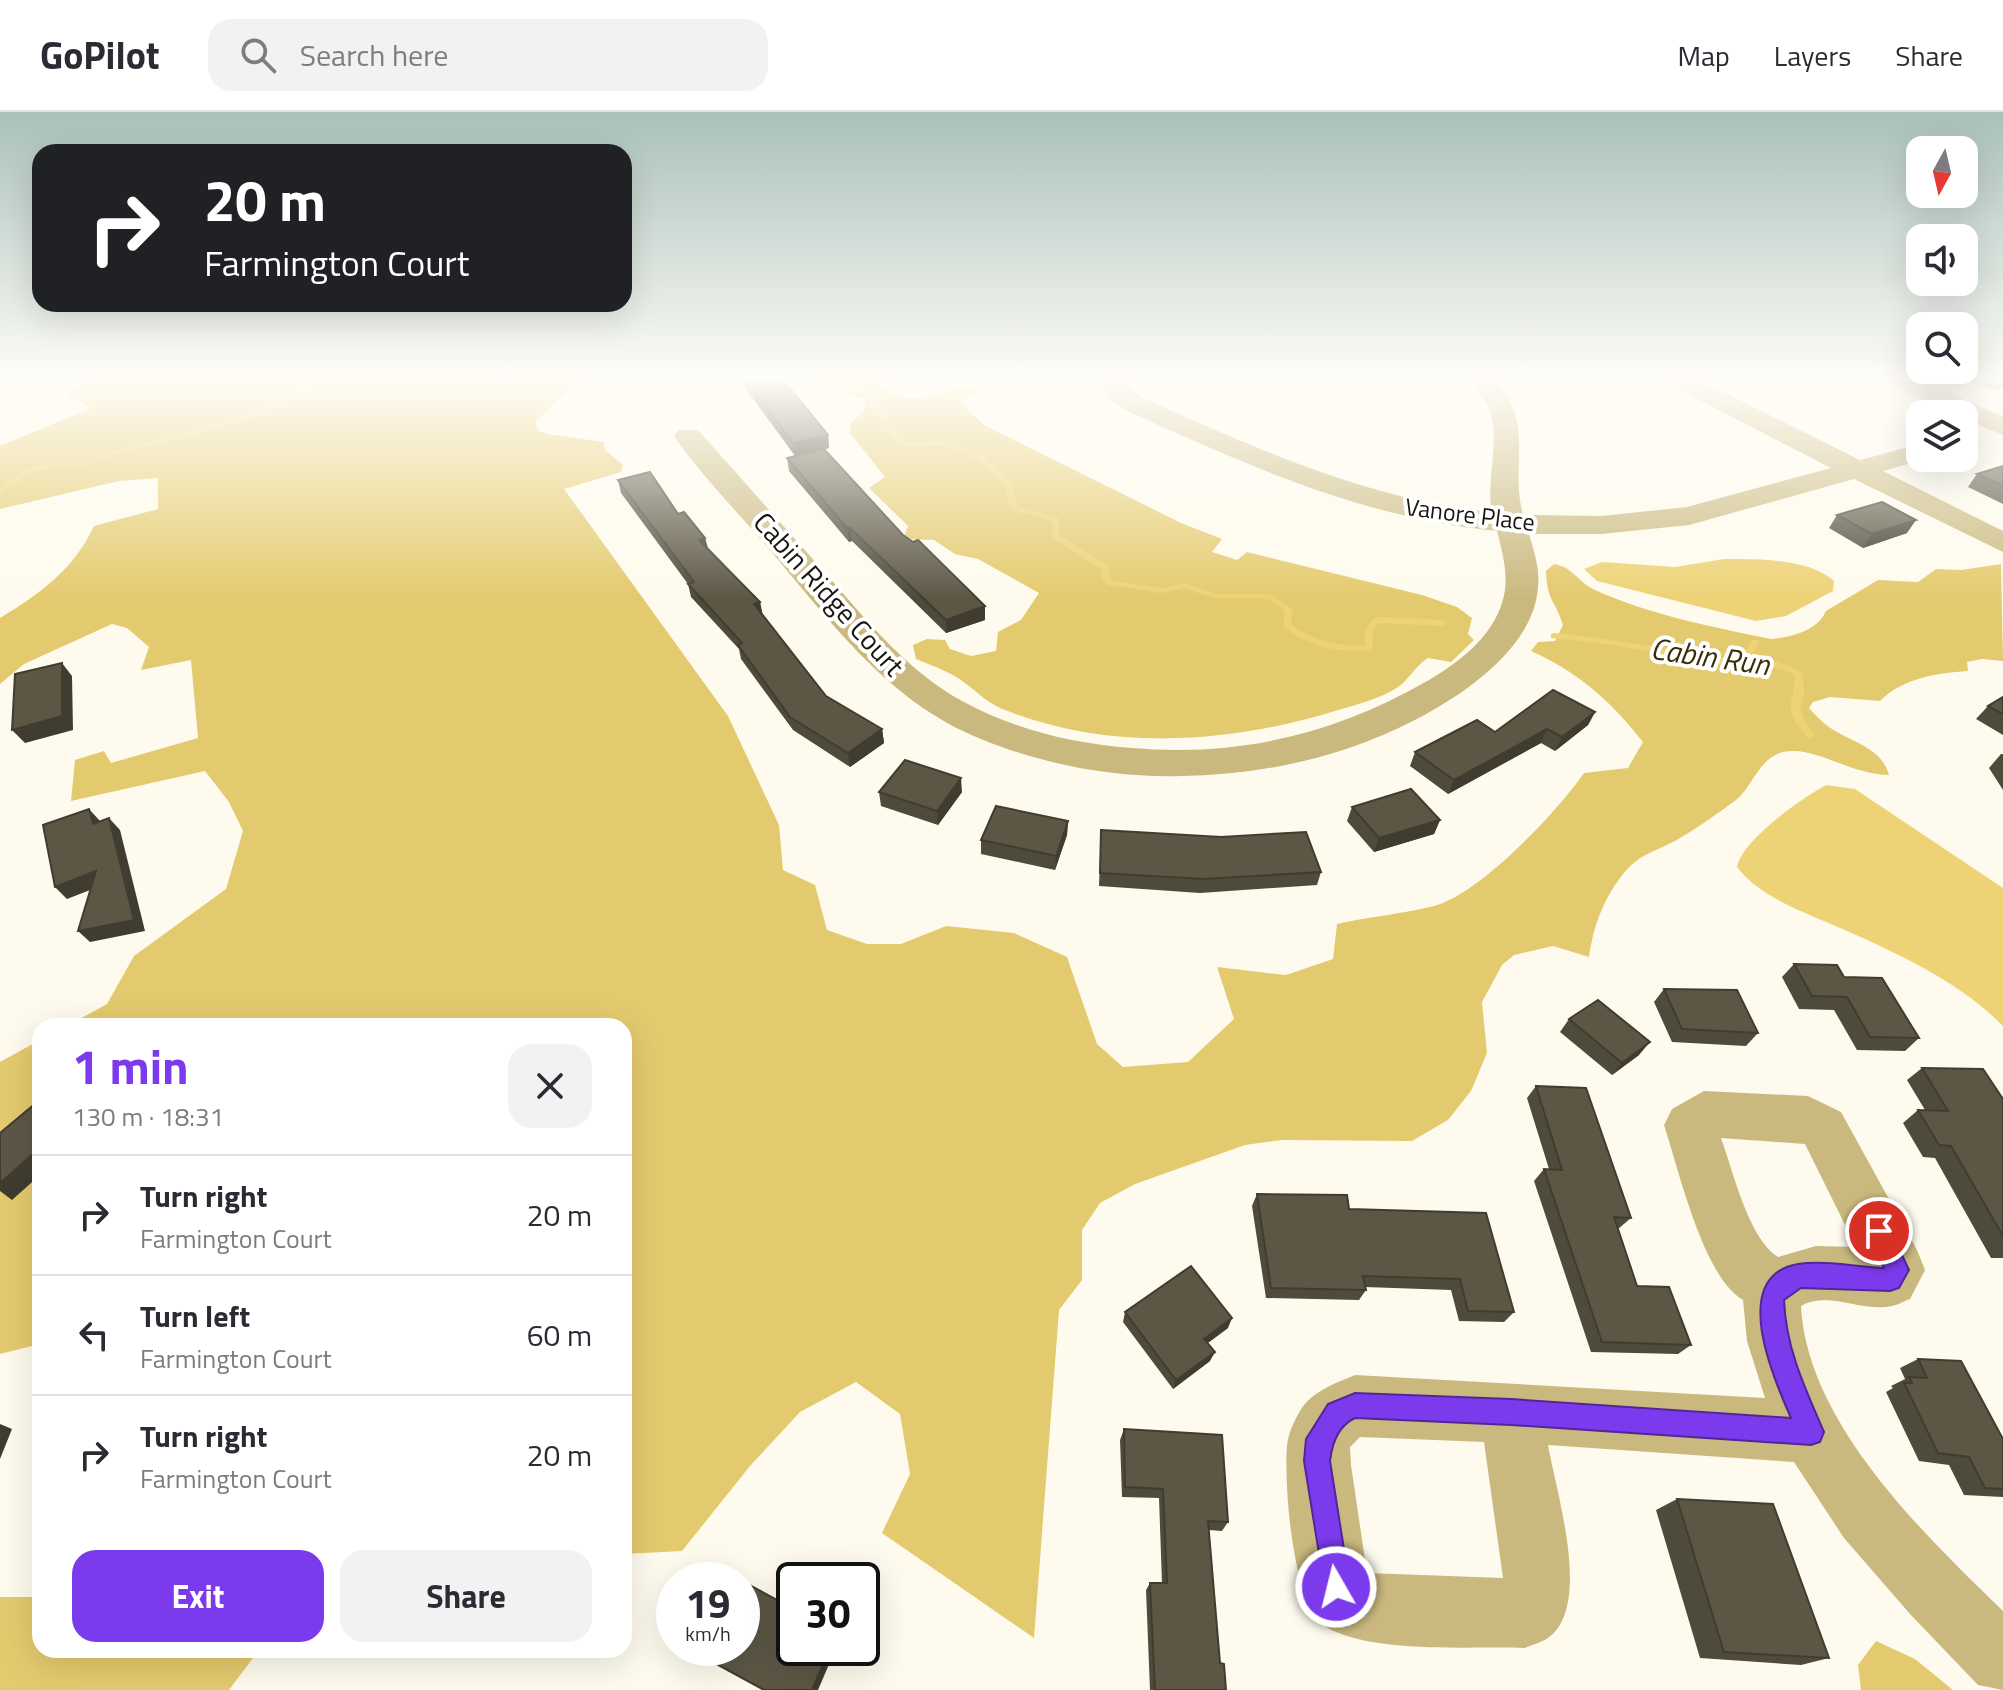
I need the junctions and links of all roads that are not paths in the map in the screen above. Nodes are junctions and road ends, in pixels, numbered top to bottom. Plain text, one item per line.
1 (701, 451) edge
2 (1241, 451) edge
3 (1508, 451) edge
4 (1820, 451) edge
5 (1906, 456) edge
6 (1857, 469) junction
7 (1511, 522) junction
8 (2003, 543) edge
9 (1778, 1288) dead end
10 (1511, 1412) dead end
11 (1811, 1432) junction
12 (2003, 1660) edge

1 - 7 street, Cabin Ridge Court
2 - 7 street, Vanore Place
3 - 7 street, Cabin Ridge Court
4 - 6 street
5 - 6 street, Vanore Place
6 - 7 street, Vanore Place
6 - 8 street
9 - 11 street
10 - 11 street
11 - 12 street

